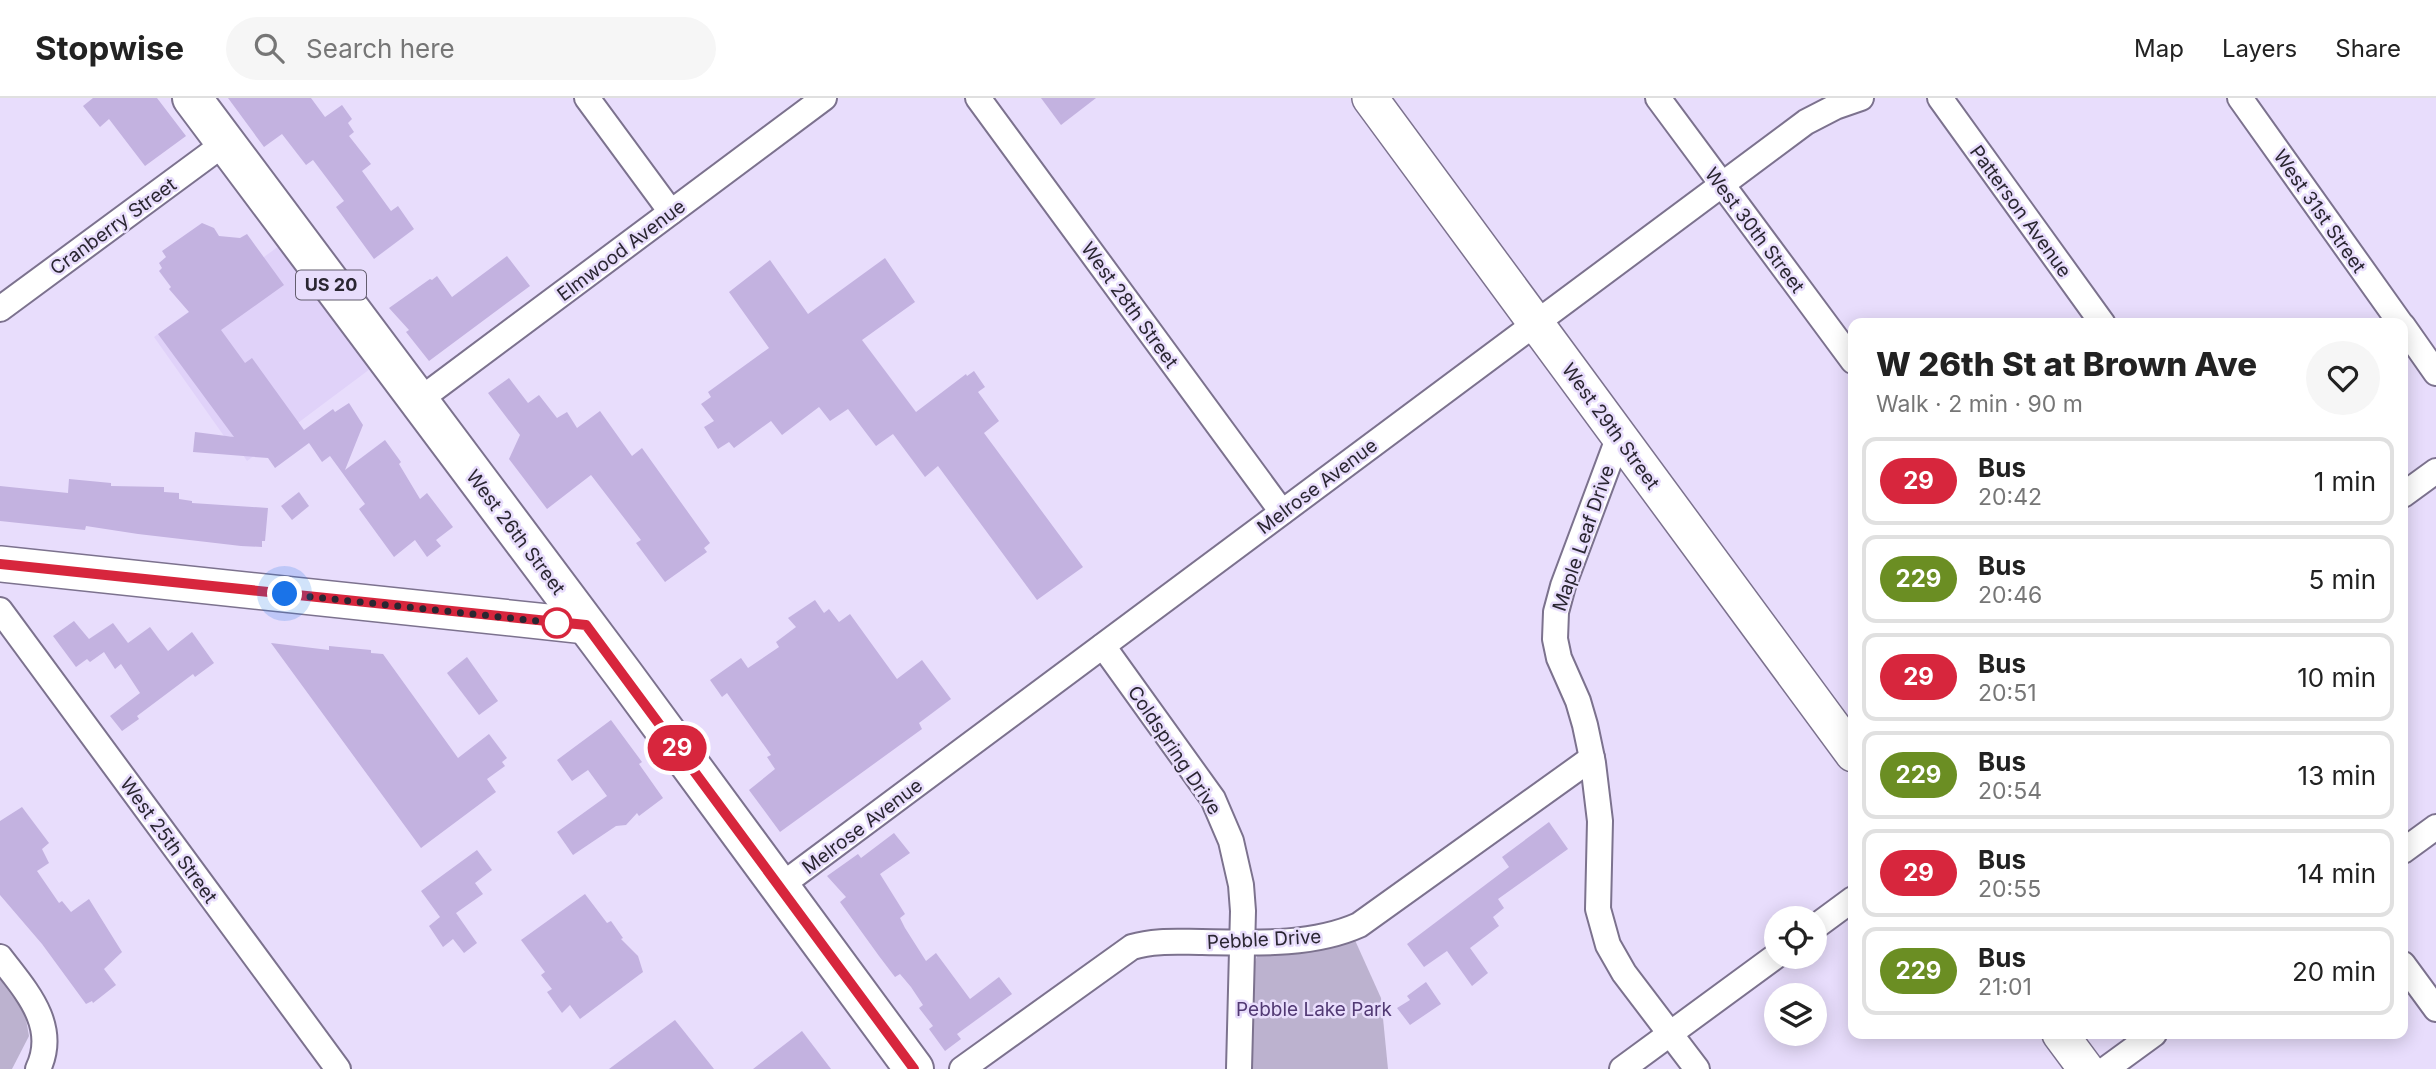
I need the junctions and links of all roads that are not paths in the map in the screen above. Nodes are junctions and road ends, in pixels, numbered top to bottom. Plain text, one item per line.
1 (192, 98) edge
2 (587, 98) edge
3 (824, 98) edge
4 (978, 98) edge
5 (1370, 98) edge
6 (1658, 98) edge
7 (1861, 98) edge
8 (1940, 98) edge
9 (2240, 98) edge
10 (225, 143) junction
11 (1722, 185) junction
12 (671, 212) junction
13 (0, 309) edge
14 (2099, 318) edge
15 (2397, 318) edge
16 (1536, 323) junction
17 (2408, 333) edge
18 (1848, 354) edge
19 (2436, 373) edge
20 (418, 401) junction
21 (1619, 436) junction
22 (2433, 478) edge
23 (2408, 492) edge
24 (1282, 512) junction
25 (0, 564) edge
26 (0, 610) edge
27 (586, 625) junction
28 (1103, 646) junction
29 (1848, 747) edge
30 (1592, 758) junction
31 (2436, 827) edge
32 (2408, 847) edge
33 (779, 887) junction
34 (1848, 903) edge
35 (1827, 918) edge
36 (1244, 943) junction
37 (0, 957) edge
38 (1764, 965) edge
39 (2408, 971) edge
40 (2436, 1009) edge
41 (1671, 1034) junction
42 (2064, 1039) edge
43 (2147, 1039) edge
44 (38, 1069) edge
45 (338, 1069) edge
46 (914, 1069) edge
47 (962, 1069) edge
48 (1238, 1069) edge
49 (1622, 1069) edge
50 (1697, 1069) edge
51 (2086, 1069) edge
52 (2106, 1069) edge

1 - 10 main road, West 26th Street / US 20
2 - 12 street
3 - 12 street, Elmwood Avenue
4 - 24 street, West 28th Street
5 - 16 street, West 29th Street
6 - 11 street, West 30th Street
7 - 11 street, Melrose Avenue
8 - 14 street, Patterson Avenue
9 - 15 street, West 31st Street
10 - 13 street, Cranberry Street
10 - 20 main road, West 26th Street / US 20
11 - 16 street, Melrose Avenue
11 - 18 street, West 30th Street
12 - 20 street, Elmwood Avenue
16 - 21 street, West 29th Street
16 - 24 street, Melrose Avenue
17 - 19 street, West 31st Street
20 - 27 main road, West 26th Street / US 20
21 - 29 street, West 29th Street
21 - 30 street, Maple Leaf Drive
22 - 23 street
24 - 28 street, Melrose Avenue
25 - 27 street
26 - 45 street, West 25th Street
27 - 33 main road, West 26th Street / US 20
28 - 33 street, Melrose Avenue
28 - 36 street, Coldspring Drive
30 - 36 street, Pebble Drive
30 - 41 street, Maple Leaf Drive
31 - 32 street
33 - 46 main road, West 26th Street / US 20
34 - 35 street
36 - 47 street, Pebble Drive
36 - 48 street, Coldspring Drive
37 - 44 street
38 - 41 street
39 - 40 street
41 - 49 street
41 - 50 street
42 - 51 street
43 - 52 street

